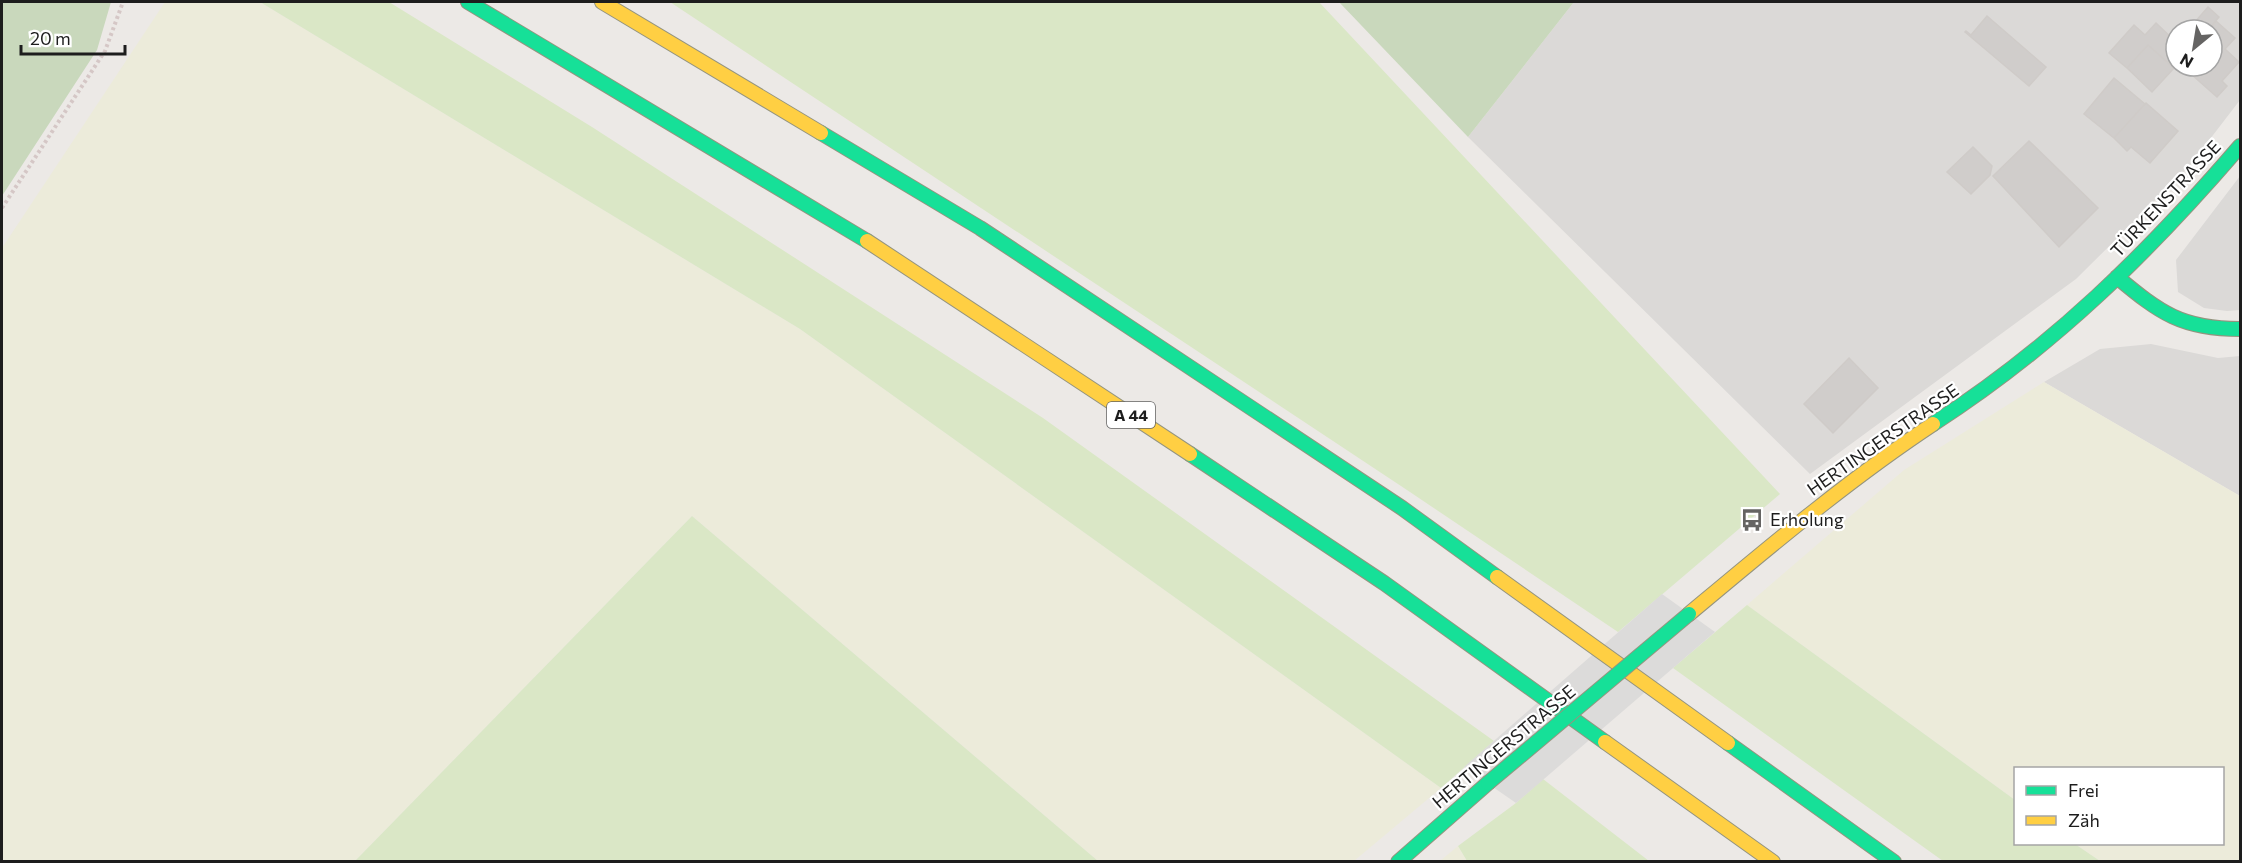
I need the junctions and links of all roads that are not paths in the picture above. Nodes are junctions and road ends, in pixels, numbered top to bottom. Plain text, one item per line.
1 (468, 2) edge
2 (602, 2) edge
3 (2241, 146) edge
4 (2117, 277) junction
5 (2241, 329) edge
6 (1398, 861) edge
7 (1773, 861) edge
8 (1894, 861) edge

1 - 7 main road, A 44
2 - 8 main road
3 - 4 main road, TÜRKENSTRASSE
4 - 5 main road
4 - 6 main road, HERTINGERSTRASSE, bridge

